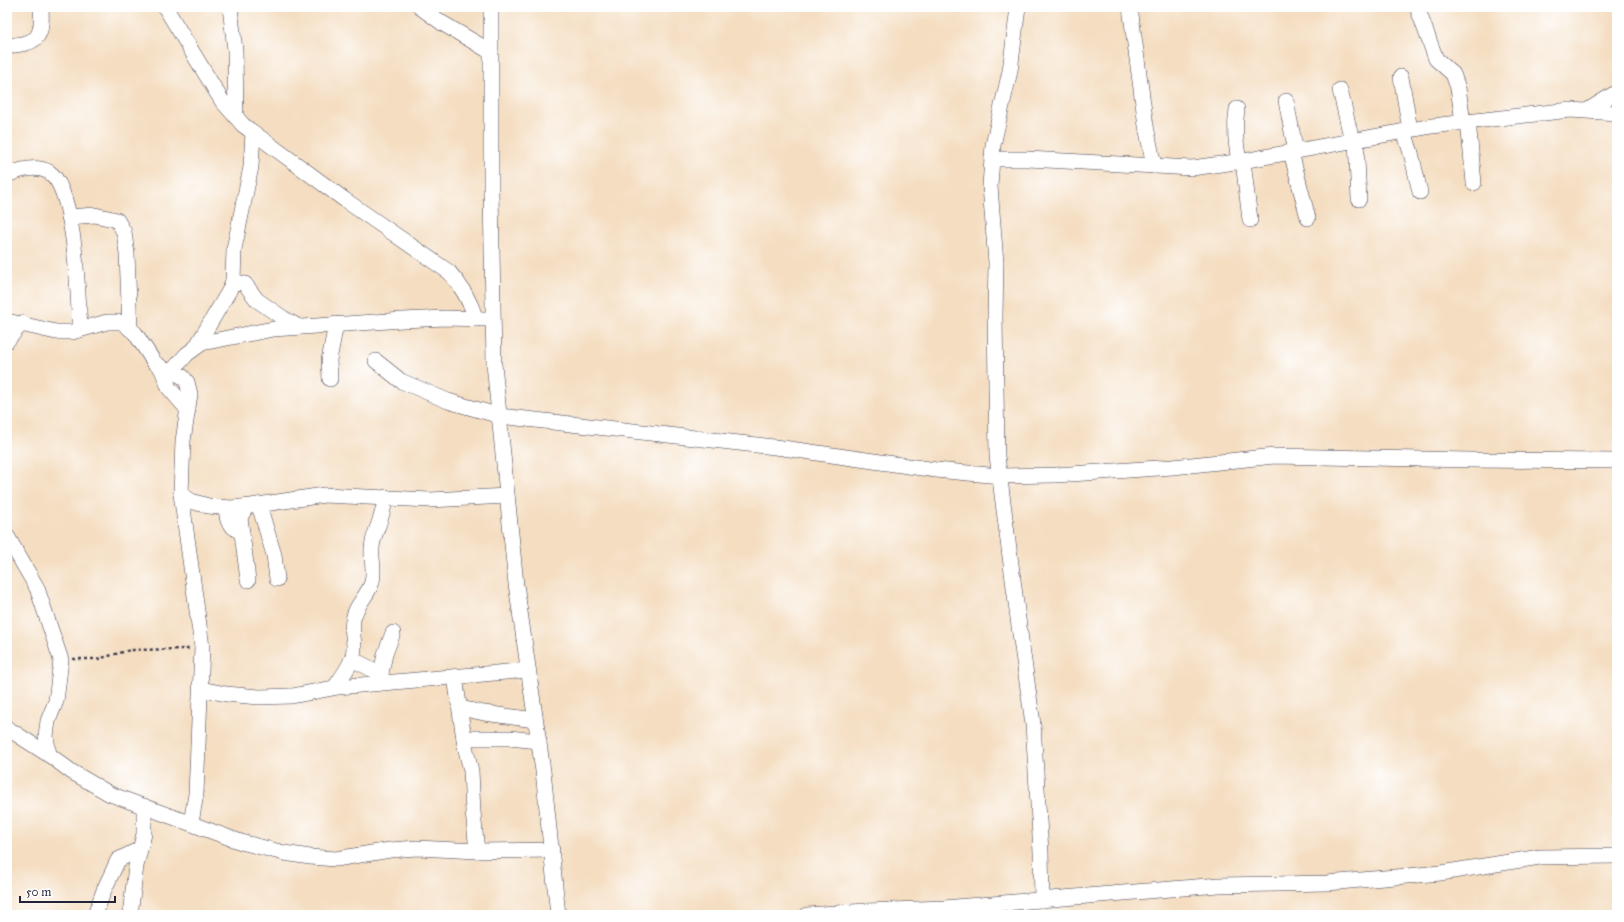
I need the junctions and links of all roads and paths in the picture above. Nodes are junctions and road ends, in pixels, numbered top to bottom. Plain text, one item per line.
1 (41, 7) edge
2 (165, 7) edge
3 (230, 7) edge
4 (420, 7) edge
5 (491, 7) edge
6 (1018, 7) edge
7 (1130, 7) edge
8 (1417, 7) edge
9 (7, 46) edge
10 (491, 52) junction
11 (1401, 76) dead end
12 (1340, 90) dead end
13 (1617, 92) edge
14 (1286, 101) dead end
15 (1237, 109) dead end
16 (1588, 110) junction
17 (1617, 113) edge
18 (236, 117) junction
19 (1465, 122) junction
20 (1407, 131) junction
21 (253, 133) junction
22 (1354, 141) junction
23 (1294, 152) junction
24 (992, 159) junction
25 (1241, 161) junction
26 (1154, 166) junction
27 (7, 175) edge
28 (1474, 183) dead end
29 (1420, 192) dead end
30 (1359, 199) dead end
31 (69, 217) junction
32 (1308, 218) dead end
33 (1250, 220) dead end
34 (233, 281) junction
35 (476, 319) junction
36 (494, 319) junction
37 (7, 320) edge
38 (22, 323) junction
39 (336, 324) junction
40 (299, 327) junction
41 (80, 329) junction
42 (130, 329) junction
43 (7, 341) edge
44 (196, 347) junction
45 (376, 361) dead end
46 (167, 369) junction
47 (330, 379) dead end
48 (500, 416) junction
49 (1617, 461) edge
50 (1000, 476) junction
51 (181, 494) junction
52 (386, 496) junction
53 (507, 496) junction
54 (252, 506) junction
55 (227, 508) junction
56 (242, 533) junction
57 (7, 536) edge
58 (277, 579) dead end
59 (248, 580) dead end
60 (393, 633) dead end
61 (202, 652) junction
62 (62, 660) junction
63 (352, 660) junction
64 (528, 670) junction
65 (455, 677) junction
66 (380, 679) junction
67 (335, 687) junction
68 (201, 688) junction
69 (460, 708) junction
70 (535, 720) junction
71 (7, 728) edge
72 (464, 738) junction
73 (539, 741) junction
74 (49, 755) junction
75 (144, 806) junction
76 (191, 823) junction
77 (140, 849) junction
78 (552, 850) junction
79 (476, 851) junction
80 (1617, 856) edge
81 (1042, 900) junction
82 (96, 915) edge
83 (130, 915) edge
84 (558, 915) edge
85 (807, 915) edge

1 - 9 street
2 - 18 street
3 - 18 street
4 - 10 street
5 - 10 street
6 - 24 street
7 - 26 street
8 - 19 street
10 - 36 street
11 - 20 street
12 - 22 street
13 - 16 street
14 - 23 street
15 - 25 street
16 - 17 street
16 - 19 street
18 - 21 street
19 - 20 street
19 - 28 street
20 - 22 street
20 - 29 street
21 - 34 street
21 - 35 street
22 - 23 street
22 - 30 street
23 - 25 street
23 - 32 street
24 - 26 street
24 - 50 street
25 - 26 street
25 - 33 street
27 - 31 street
31 - 41 street
31 - 42 street
34 - 40 street
34 - 44 street
35 - 36 street
35 - 39 street
36 - 48 street
37 - 38 street
38 - 41 street
38 - 43 street
39 - 40 street
39 - 47 street
40 - 44 street
41 - 42 street
42 - 46 street
44 - 46 street
45 - 48 street
46 - 51 street
48 - 50 street
48 - 53 street
49 - 50 street
50 - 81 street
51 - 55 street
51 - 61 street
52 - 53 street
52 - 54 street
52 - 63 street
53 - 64 street
54 - 55 street
54 - 56 street
54 - 58 street
55 - 56 street
56 - 59 street
57 - 62 street
60 - 66 street
61 - 62 path
61 - 68 street
62 - 74 street
63 - 66 street
63 - 67 street
64 - 65 street
64 - 70 street
65 - 66 street
65 - 69 street
66 - 67 street
67 - 68 street
68 - 76 street
69 - 70 street
69 - 72 street
70 - 73 street
71 - 74 street
72 - 73 street
72 - 79 street
73 - 78 street
74 - 75 street
75 - 76 street
75 - 77 street
76 - 79 street
77 - 82 street
77 - 83 street
78 - 79 street
78 - 84 street
80 - 81 street
81 - 85 street

